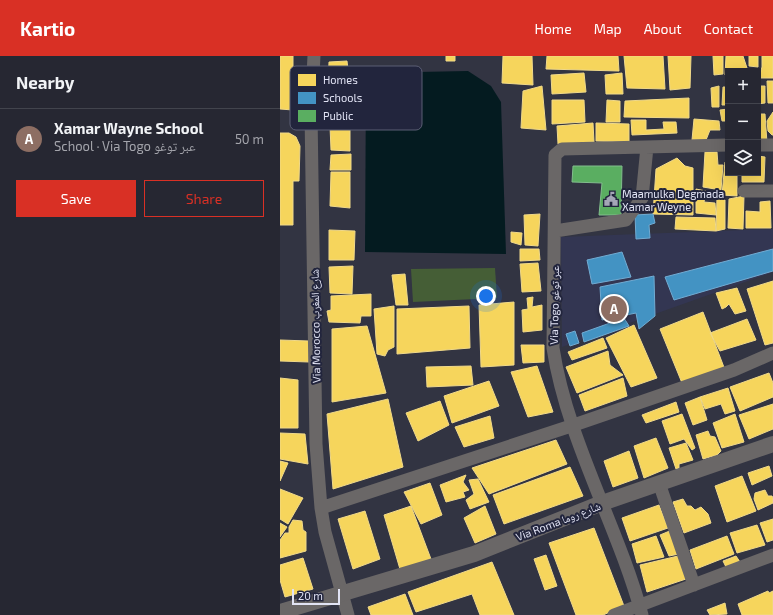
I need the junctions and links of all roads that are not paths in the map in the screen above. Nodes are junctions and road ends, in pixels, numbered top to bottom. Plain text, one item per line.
1 (314, 56) edge
2 (314, 66) edge
3 (312, 130) edge
4 (725, 145) edge
5 (761, 145) edge
6 (773, 145) edge
7 (647, 147) junction
8 (744, 190) dead end
9 (773, 191) edge
10 (555, 231) junction
11 (773, 353) edge
12 (574, 425) junction
13 (773, 444) edge
14 (659, 483) junction
15 (602, 503) junction
16 (321, 508) junction
17 (773, 555) edge
18 (694, 585) junction
19 (342, 594) junction
20 (641, 611) edge
21 (280, 612) edge
22 (348, 615) edge
23 (614, 615) edge

1 - 2 street, Via Morocco شارع المغرب
3 - 16 street, Via Morocco شارع المغرب
4 - 7 street, Via Togo عبر توغو
5 - 6 street
7 - 10 street
7 - 10 street, Via Togo عبر توغو
8 - 9 street
10 - 12 street, Via Togo عبر توغو
11 - 12 street
12 - 15 street, Via Togo عبر توغو
12 - 16 street
13 - 14 street, Via Roma شارع روما
14 - 15 street, Via Roma شارع روما
14 - 18 street
15 - 19 street, Via Roma شارع روما
15 - 20 street, Via Togo عبر توغو
16 - 19 street, Via Morocco شارع المغرب
17 - 18 street
18 - 20 street
19 - 21 street, Via Roma شارع روما
19 - 22 street, Via Morocco شارع المغرب
20 - 23 street

